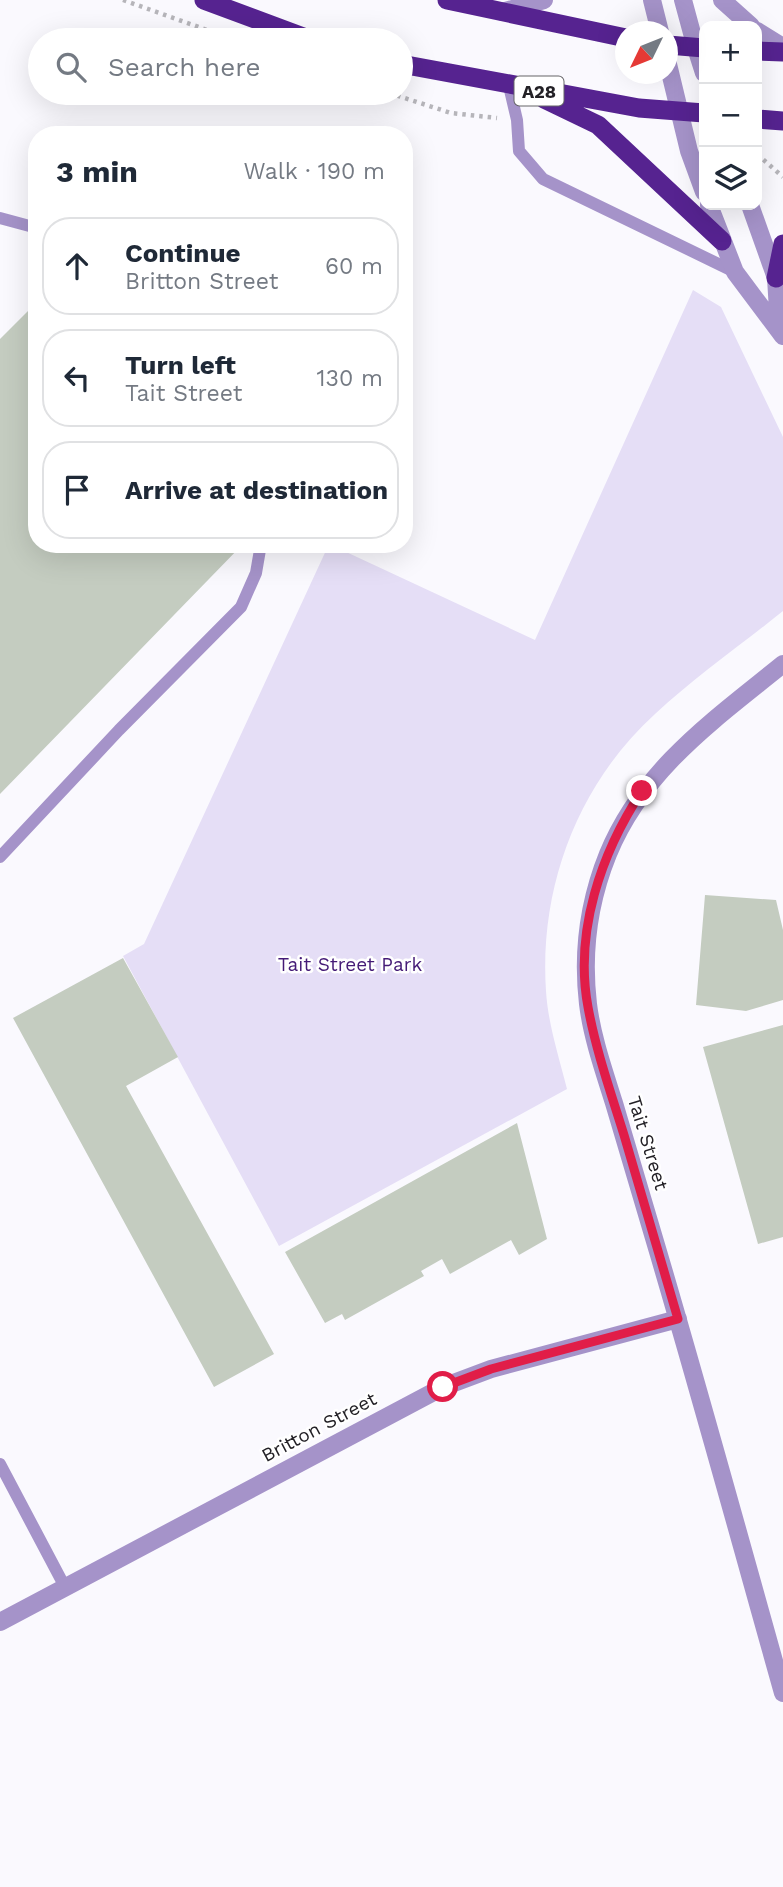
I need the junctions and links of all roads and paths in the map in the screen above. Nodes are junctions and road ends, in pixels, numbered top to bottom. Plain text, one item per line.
1 (123, 0) edge
2 (204, 0) edge
3 (447, 0) edge
4 (544, 0) edge
5 (652, 0) edge
6 (683, 0) edge
7 (722, 0) edge
8 (502, 12) junction
9 (657, 21) edge
10 (745, 21) edge
11 (201, 28) edge
12 (280, 28) edge
13 (762, 35) edge
14 (615, 36) edge
15 (699, 45) edge
16 (678, 46) edge
17 (699, 48) edge
18 (783, 50) edge
19 (762, 51) edge
20 (413, 66) edge
21 (672, 84) edge
22 (516, 87) junction
23 (678, 110) junction
24 (699, 112) edge
25 (762, 119) edge
26 (783, 121) edge
27 (762, 158) edge
28 (699, 176) edge
29 (783, 177) edge
30 (711, 210) edge
31 (752, 210) edge
32 (0, 218) edge
33 (28, 226) edge
34 (722, 241) junction
35 (783, 244) edge
36 (735, 272) junction
37 (776, 278) junction
38 (781, 331) edge
39 (259, 553) edge
40 (783, 664) edge
41 (0, 857) edge
42 (678, 1319) junction
43 (0, 1464) edge
44 (65, 1587) junction
45 (0, 1622) edge
46 (783, 1693) edge

1 - 11 path
2 - 12 highway
3 - 8 highway
4 - 8 street
5 - 9 street
6 - 15 street
7 - 10 street
8 - 14 highway
13 - 18 street
16 - 17 highway
18 - 19 highway
20 - 22 highway, A28
21 - 23 street
22 - 23 highway, A28
22 - 34 highway
22 - 36 lane
23 - 24 highway, A28
23 - 28 street
25 - 26 highway
27 - 29 path
30 - 34 street
31 - 37 street
32 - 33 lane
34 - 36 street
35 - 37 highway
36 - 38 street
37 - 38 street
39 - 41 lane
40 - 42 street, Tait Street
42 - 44 street, Britton Street
42 - 46 street, Tait Street
43 - 44 lane
44 - 45 street, Britton Street

